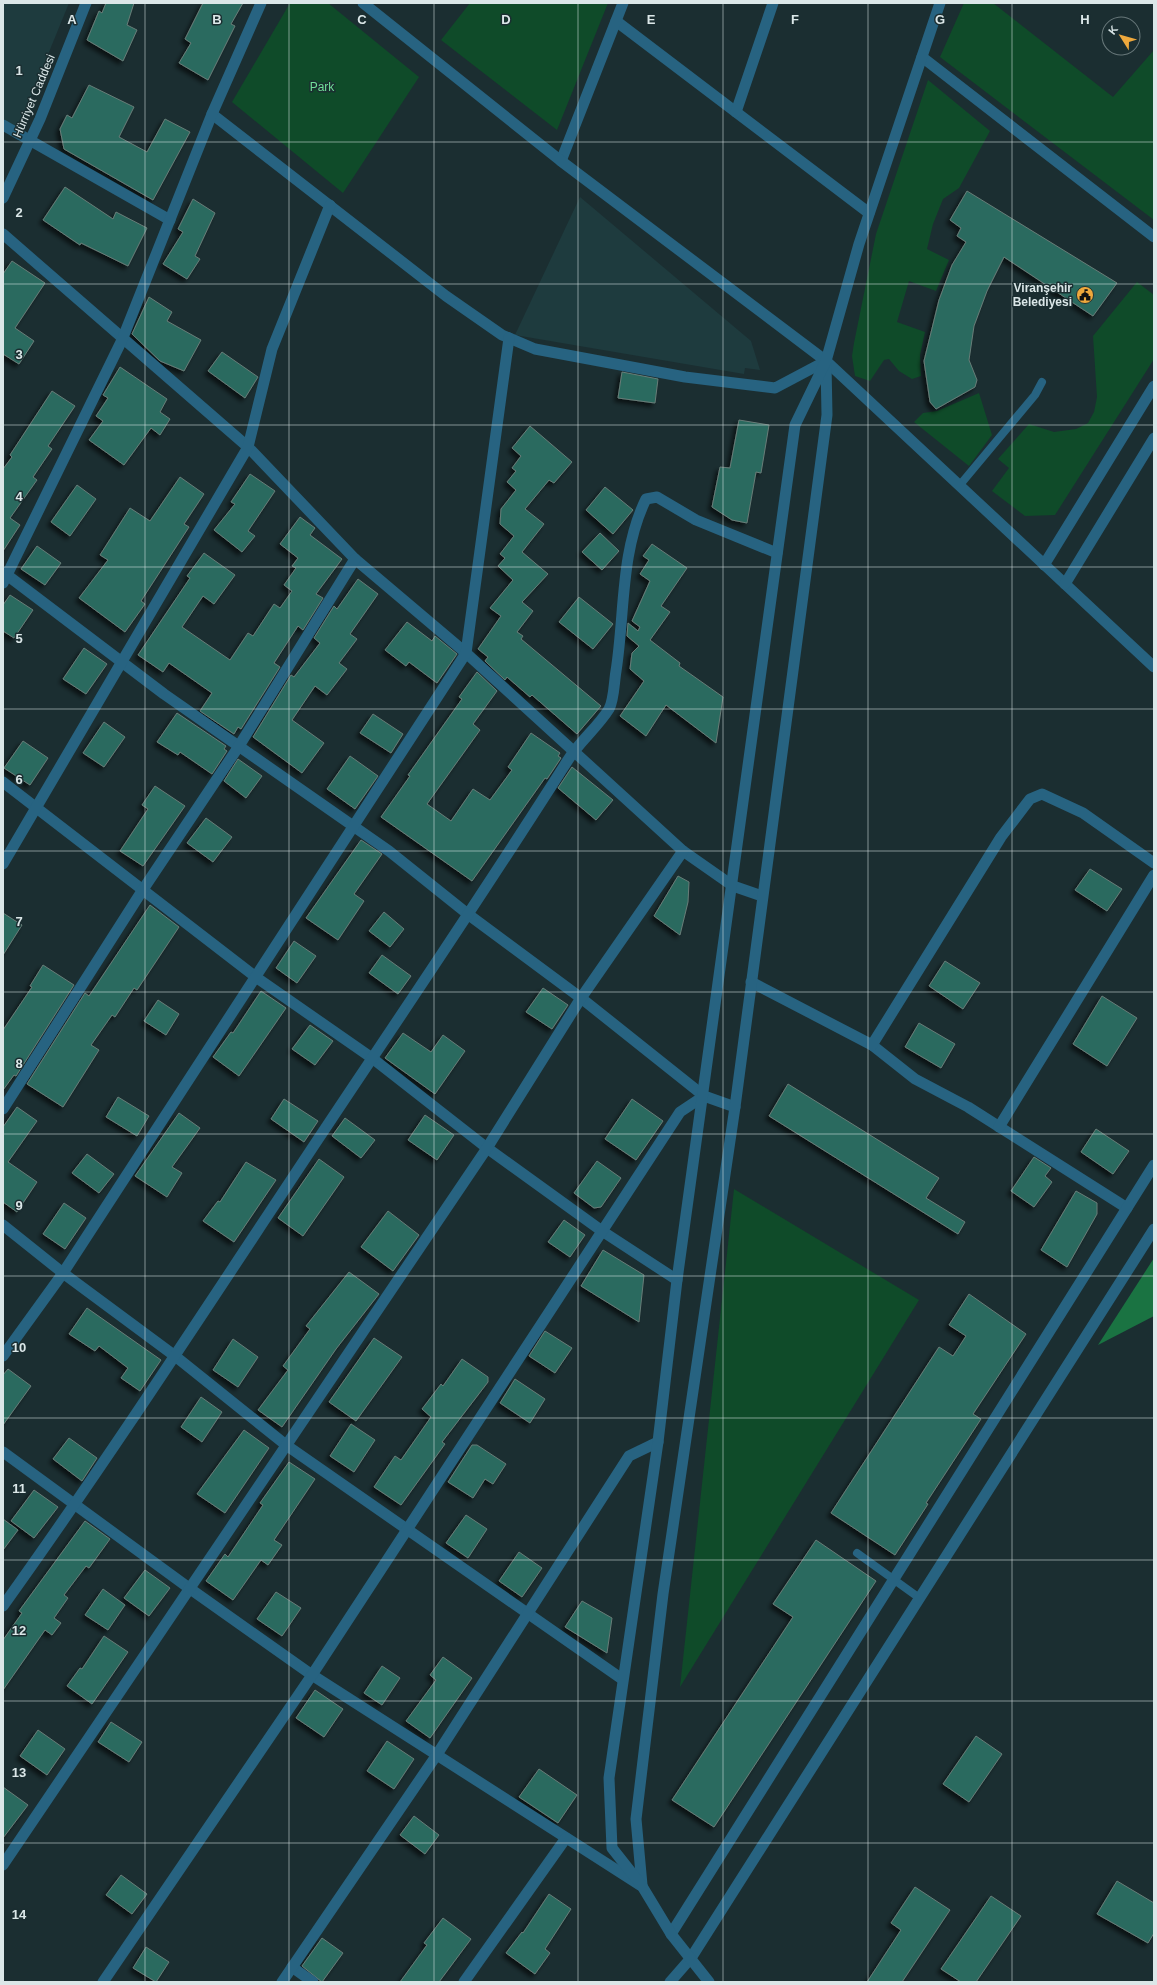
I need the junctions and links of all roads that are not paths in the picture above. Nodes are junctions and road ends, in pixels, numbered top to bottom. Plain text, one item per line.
1 (86, 3) edge
2 (261, 3) edge
3 (363, 3) edge
4 (623, 3) edge
5 (773, 3) edge
6 (940, 3) edge
7 (616, 21) junction
8 (922, 57) junction
9 (736, 112) junction
10 (212, 114) junction
11 (3, 125) edge
12 (30, 140) junction
13 (560, 161) junction
14 (3, 198) edge
15 (330, 205) junction
16 (869, 213) junction
17 (170, 220) junction
18 (3, 234) edge
19 (1154, 237) edge
20 (509, 338) junction
21 (122, 340) junction
22 (826, 361) junction
23 (1042, 382) dead end
24 (1154, 386) edge
25 (1154, 438) edge
26 (248, 447) junction
27 (959, 486) junction
28 (778, 553) junction
29 (355, 559) junction
30 (1044, 565) junction
31 (5, 577) edge
32 (1065, 584) junction
33 (466, 653) junction
34 (121, 662) junction
35 (1154, 667) edge
36 (239, 746) junction
37 (573, 752) junction
38 (3, 782) edge
39 (37, 808) junction
40 (354, 827) junction
41 (683, 852) junction
42 (1154, 863) edge
43 (3, 864) edge
44 (1154, 875) edge
45 (733, 886) junction
46 (142, 890) junction
47 (762, 896) junction
48 (469, 915) junction
49 (257, 978) junction
50 (751, 982) junction
51 (581, 998) junction
52 (872, 1045) junction
53 (372, 1058) junction
54 (704, 1096) junction
55 (735, 1107) junction
56 (3, 1109) edge
57 (999, 1127) junction
58 (487, 1148) junction
59 (1154, 1165) edge
60 (1127, 1208) junction
61 (3, 1225) edge
62 (1154, 1229) edge
63 (602, 1231) junction
64 (64, 1273) junction
65 (678, 1280) junction
66 (3, 1356) edge
67 (176, 1356) junction
68 (658, 1442) junction
69 (286, 1445) junction
70 (3, 1452) edge
71 (75, 1505) junction
72 (407, 1530) junction
73 (857, 1553) dead end
74 (894, 1581) junction
75 (189, 1588) junction
76 (918, 1597) junction
77 (3, 1606) edge
78 (527, 1614) junction
79 (312, 1675) junction
80 (622, 1679) junction
81 (436, 1756) junction
82 (566, 1838) junction
83 (7, 1851) edge
84 (3, 1865) edge
85 (642, 1886) junction
86 (671, 1934) junction
87 (691, 1958) junction
88 (292, 1966) junction
89 (103, 1982) edge
90 (282, 1982) edge
91 (313, 1982) edge
92 (464, 1982) edge
93 (670, 1982) edge
94 (709, 1982) edge

1 - 12 street, Hürriyet Caddesi
2 - 10 street
3 - 13 street
4 - 7 street
5 - 9 street
6 - 8 street
7 - 9 street
7 - 13 street
8 - 16 street
8 - 19 street
9 - 16 street
10 - 15 street
10 - 17 street
11 - 12 street
12 - 14 street, Hürriyet Caddesi
12 - 17 street
13 - 22 street
15 - 20 street
15 - 26 street
16 - 22 street
17 - 21 street
18 - 21 street
20 - 22 street
20 - 33 street
21 - 26 street
21 - 31 street
22 - 27 street
22 - 28 street
22 - 47 street
23 - 27 lane
24 - 30 street
25 - 32 street
26 - 29 street
26 - 34 street
27 - 30 street
28 - 37 street
28 - 45 street
29 - 33 street
29 - 36 street
30 - 32 street
31 - 34 street
32 - 35 street
33 - 37 street
33 - 40 street
34 - 36 street
34 - 39 street
36 - 40 street
36 - 46 street
37 - 41 street
37 - 48 street
38 - 39 street
39 - 43 street
39 - 46 street
40 - 48 street
40 - 49 street
41 - 45 street
41 - 51 street
42 - 52 street
44 - 57 street
45 - 47 street
45 - 54 street
46 - 49 street
46 - 56 street
47 - 50 street
48 - 51 street
48 - 53 street
49 - 53 street
49 - 64 street
50 - 52 street
50 - 55 street
51 - 54 street
51 - 58 street
52 - 57 street
53 - 58 street
53 - 67 street
54 - 55 street
54 - 63 street
54 - 65 street
55 - 85 street
57 - 60 street
58 - 63 street
58 - 69 street
59 - 60 street
60 - 74 street
61 - 64 street
62 - 76 street
63 - 65 street
63 - 72 street
64 - 66 street
64 - 67 street
65 - 68 street
67 - 69 street
67 - 71 street
68 - 78 street
68 - 80 street
69 - 72 street
69 - 75 street
70 - 71 street
71 - 75 street
71 - 77 street
72 - 78 street
72 - 79 street
73 - 74 lane
74 - 76 lane
74 - 86 street
75 - 79 street
75 - 83 street
76 - 87 street
78 - 80 street
78 - 81 street
79 - 81 street
79 - 89 street
80 - 85 street
81 - 82 street
81 - 88 street
82 - 85 street
82 - 92 street
83 - 84 street
85 - 86 street
86 - 87 street
87 - 93 street
87 - 94 street
88 - 90 street
88 - 91 street

